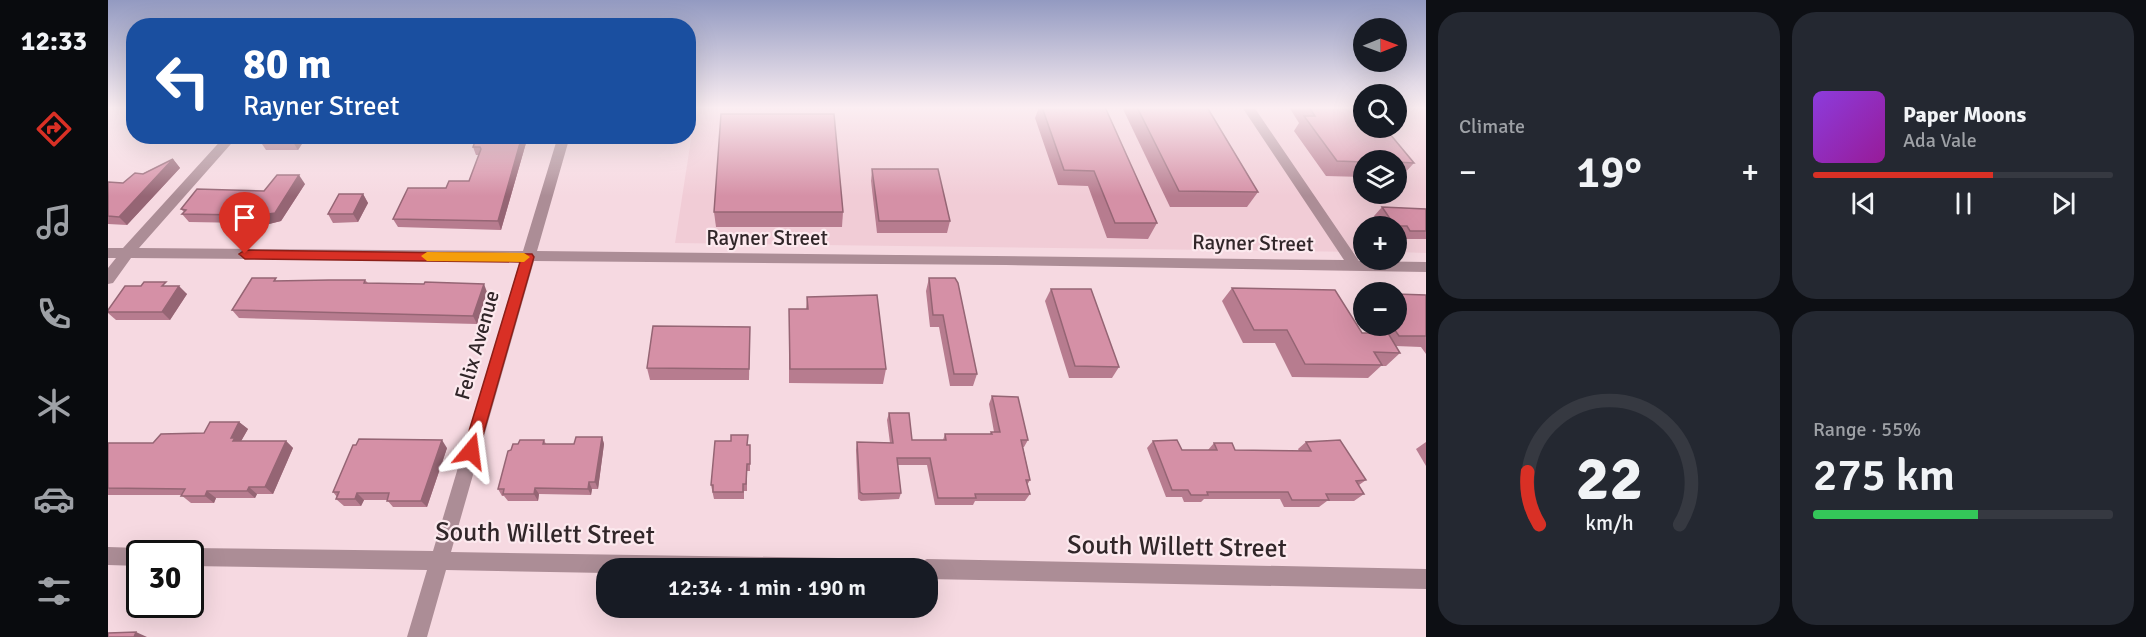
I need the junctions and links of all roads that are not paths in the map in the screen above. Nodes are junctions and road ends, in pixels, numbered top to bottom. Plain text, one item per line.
1 (1268, 137) edge
2 (225, 144) edge
3 (562, 144) edge
4 (108, 253) edge
5 (127, 253) junction
6 (528, 257) junction
7 (1353, 263) edge
8 (1353, 266) edge
9 (1407, 267) edge
10 (1426, 267) edge
11 (108, 279) edge
12 (108, 556) edge
13 (126, 556) edge
14 (204, 557) edge
15 (440, 559) junction
16 (596, 562) edge
17 (938, 569) edge
18 (1426, 579) edge
19 (417, 637) edge

1 - 7 street
2 - 5 street
3 - 6 street, Felix Avenue
4 - 5 street, Rayner Street
5 - 6 street, Rayner Street
5 - 11 street
6 - 8 street, Rayner Street
6 - 15 street, Felix Avenue
9 - 10 street, Rayner Street
12 - 13 street
14 - 15 street, South Willett Street
15 - 16 street, South Willett Street
15 - 19 street, Felix Avenue
17 - 18 street, South Willett Street

